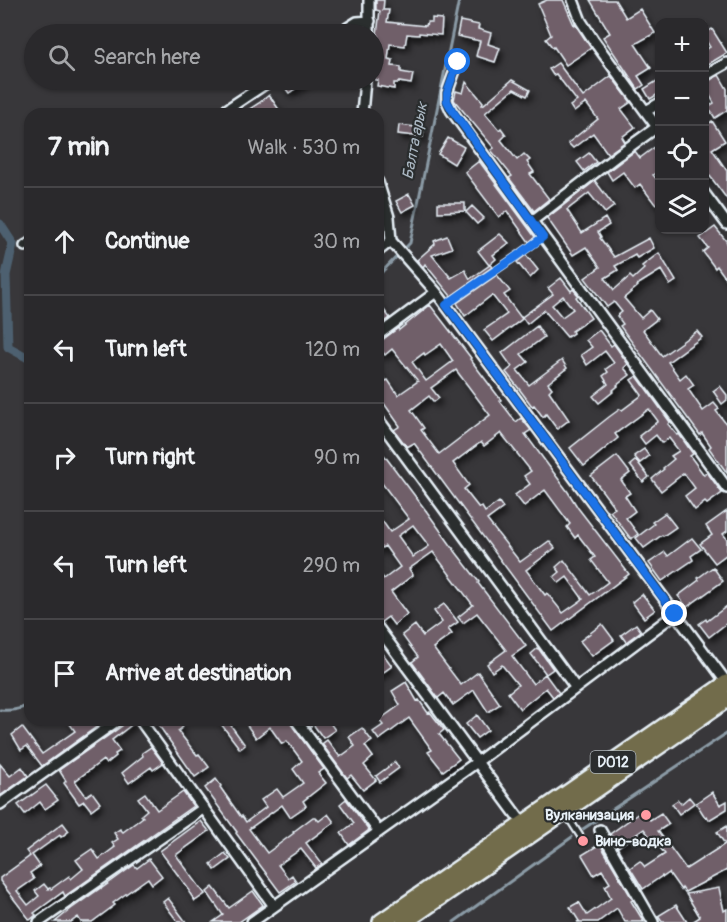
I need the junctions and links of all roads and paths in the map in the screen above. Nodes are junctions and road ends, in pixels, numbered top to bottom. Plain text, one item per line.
1 (369, 0) edge
2 (573, 0) edge
3 (370, 21) junction
4 (354, 24) edge
5 (370, 24) edge
6 (458, 62) dead end
7 (727, 63) edge
8 (709, 74) edge
9 (256, 90) edge
10 (364, 90) edge
11 (655, 106) edge
12 (229, 108) edge
13 (363, 108) edge
14 (646, 111) junction
15 (656, 126) edge
16 (655, 131) edge
17 (709, 199) edge
18 (384, 202) edge
19 (532, 221) junction
20 (727, 224) edge
21 (543, 237) junction
22 (391, 241) junction
23 (384, 246) edge
24 (436, 292) junction
25 (446, 305) junction
26 (384, 331) edge
27 (384, 427) edge
28 (727, 488) edge
29 (675, 614) junction
30 (384, 636) edge
31 (727, 683) edge
32 (576, 688) junction
33 (727, 699) edge
34 (110, 726) edge
35 (144, 726) edge
36 (300, 726) edge
37 (477, 762) junction
38 (0, 804) edge
39 (204, 808) junction
40 (565, 811) junction
41 (523, 824) junction
42 (600, 830) dead end
43 (379, 832) junction
44 (585, 842) dead end
45 (274, 906) junction
46 (39, 922) edge
47 (252, 922) edge
48 (381, 922) edge
49 (404, 922) edge
50 (653, 922) edge

1 - 3 street
2 - 14 street
3 - 4 street
3 - 5 street
6 - 19 street
7 - 8 street
9 - 12 street
10 - 13 street
11 - 14 street
14 - 15 street
16 - 19 street
17 - 20 street
18 - 22 street
19 - 21 street
21 - 25 lane
21 - 28 street
22 - 23 street
22 - 24 street
24 - 25 street
24 - 26 street
25 - 29 street
27 - 32 street
29 - 31 street
29 - 32 street
30 - 37 street
31 - 41 highway, D012
32 - 37 street
33 - 40 highway, D012
34 - 38 street
35 - 39 street
36 - 43 street
37 - 41 street
37 - 43 street
39 - 45 street
39 - 46 street
40 - 44 lane
40 - 49 highway, D012
41 - 48 highway, D012
42 - 50 street
43 - 45 street
45 - 47 street

